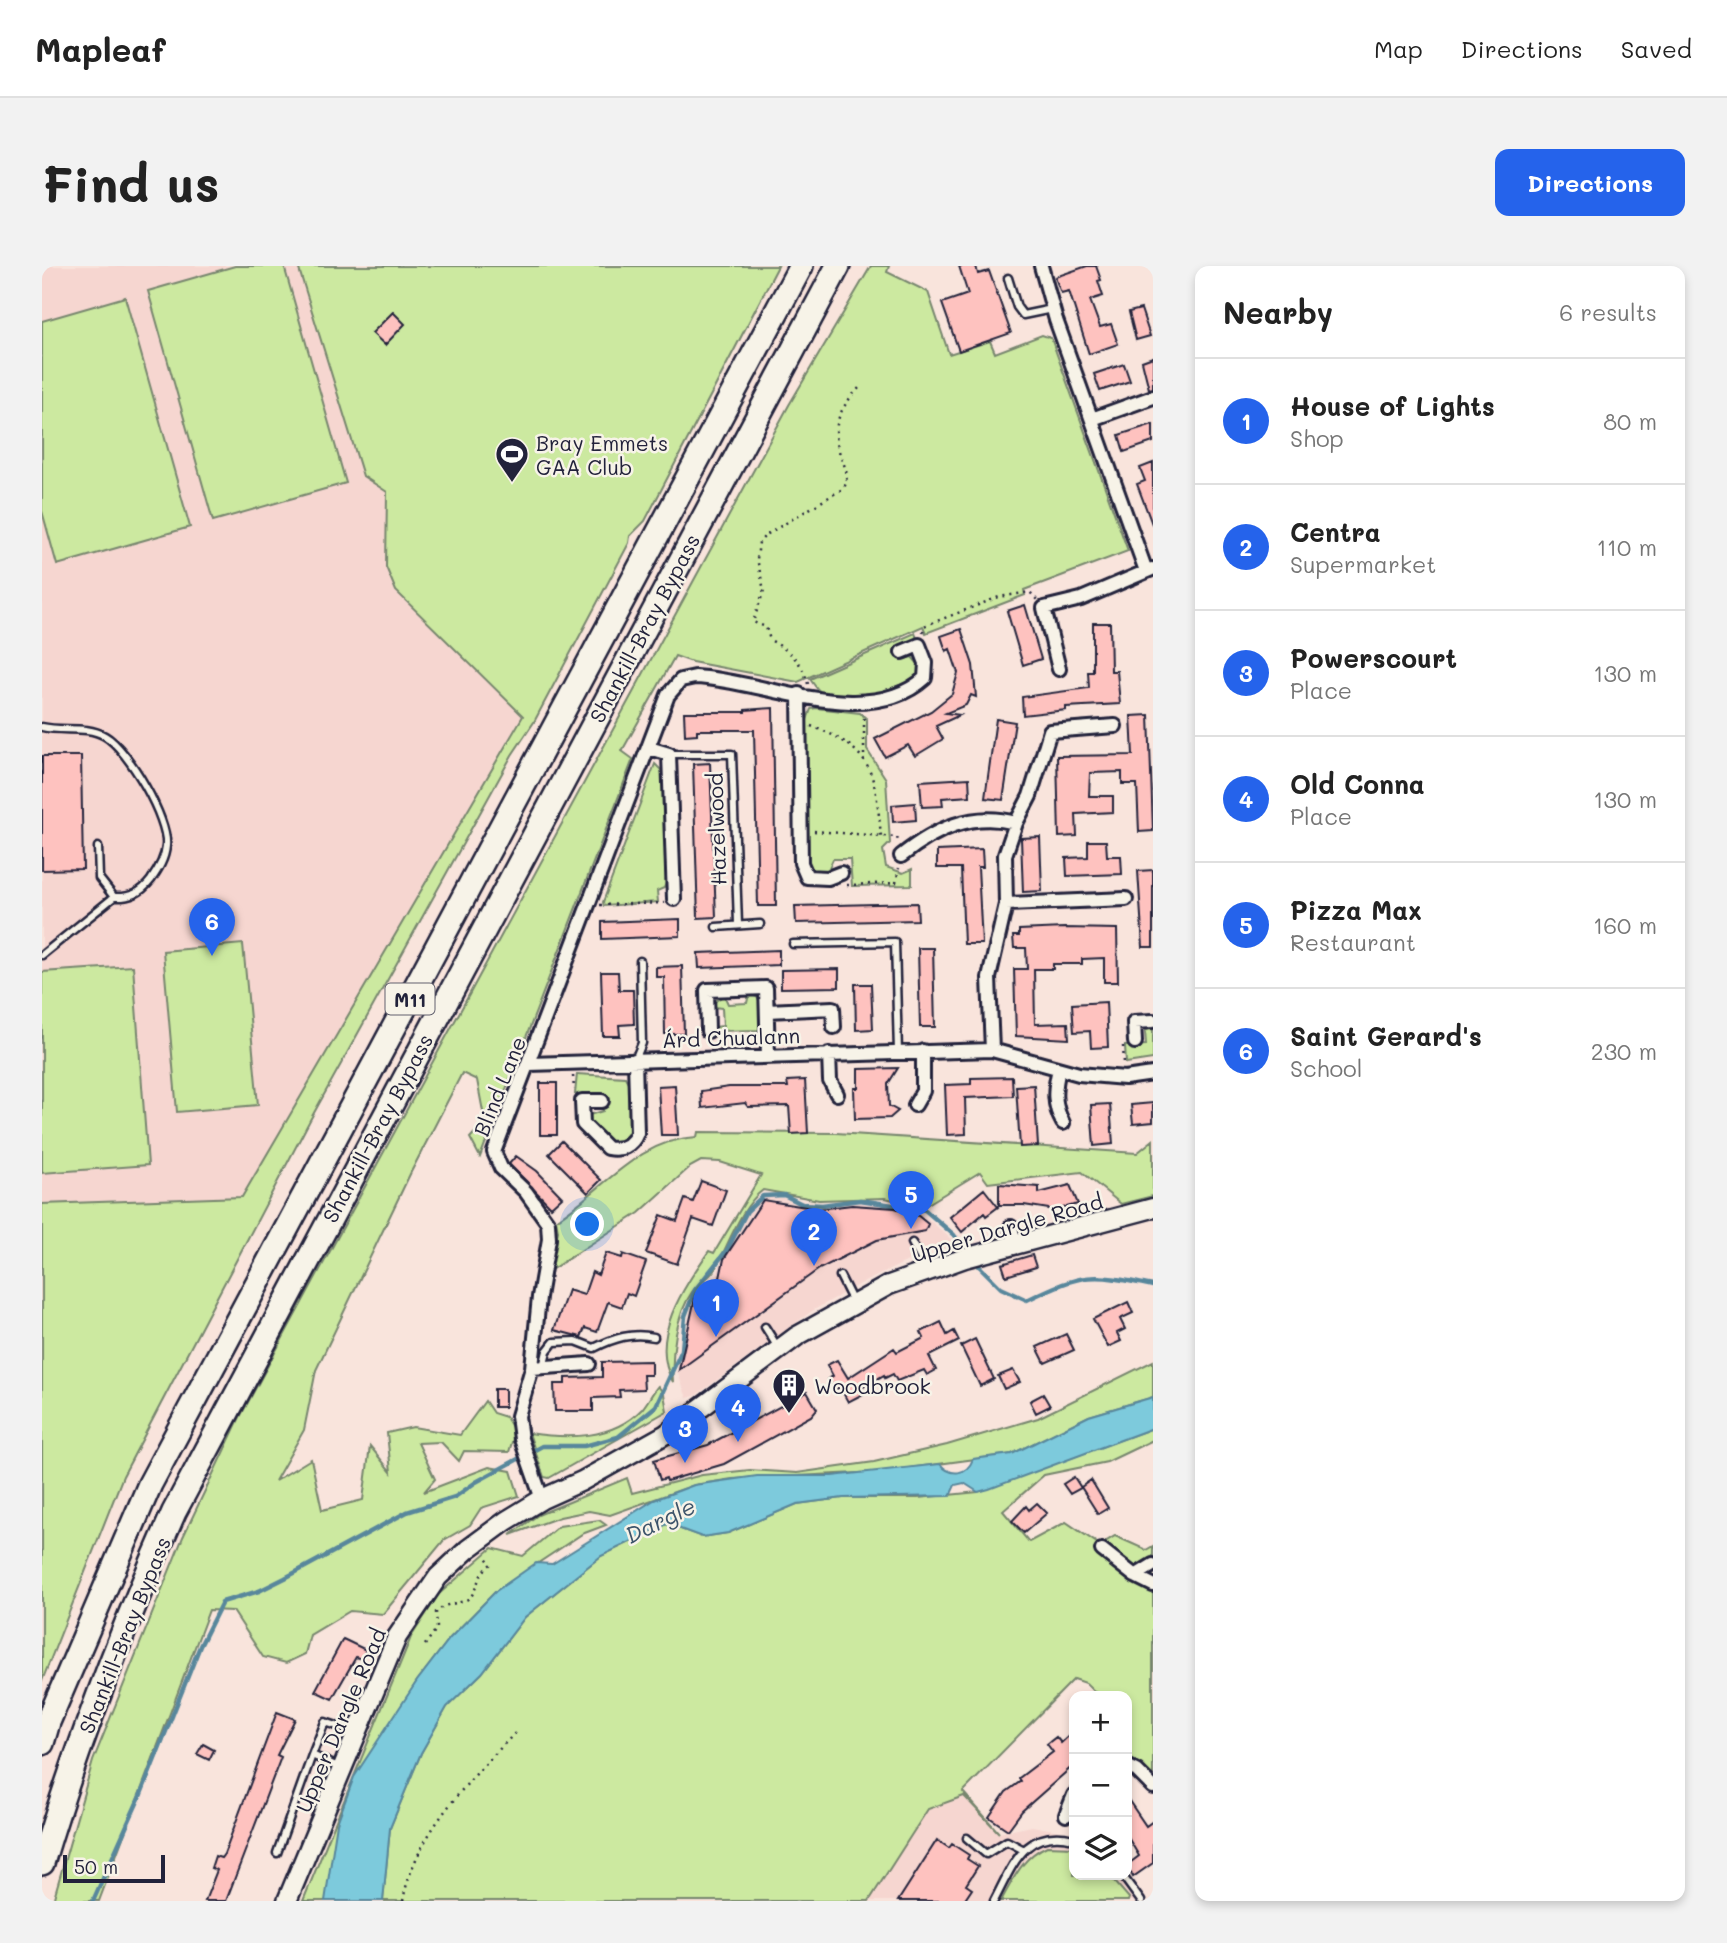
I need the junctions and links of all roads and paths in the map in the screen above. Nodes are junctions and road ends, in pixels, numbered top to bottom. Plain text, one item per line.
1 (801, 266) edge
2 (838, 266) edge
3 (1041, 266) edge
4 (1008, 278) dead end
5 (1052, 309) junction
6 (862, 385) dead end
7 (1153, 397) edge
8 (1092, 419) junction
9 (1150, 570) edge
10 (1044, 608) junction
11 (919, 645) junction
12 (901, 652) dead end
13 (1059, 669) dead end
14 (804, 695) junction
15 (865, 703) junction
16 (804, 722) dead end
17 (1115, 726) dead end
18 (42, 727) edge
19 (649, 748) junction
20 (669, 754) junction
21 (865, 758) junction
22 (1016, 823) junction
23 (800, 830) junction
24 (880, 836) junction
25 (98, 847) dead end
26 (901, 856) junction
27 (841, 873) joint
28 (114, 897) junction
29 (674, 899) joint
30 (1126, 899) dead end
31 (591, 901) junction
32 (1006, 904) junction
33 (738, 924) junction
34 (760, 924) dead end
35 (716, 927) dead end
36 (793, 944) dead end
37 (42, 955) edge
38 (640, 961) dead end
39 (767, 1010) junction
40 (1153, 1021) edge
41 (834, 1027) dead end
42 (708, 1031) dead end
43 (1135, 1042) joint
44 (992, 1049) junction
45 (922, 1051) junction
46 (898, 1052) junction
47 (829, 1054) junction
48 (768, 1056) junction
49 (635, 1060) junction
50 (573, 1062) junction
51 (529, 1064) junction
52 (1059, 1069) junction
53 (1153, 1074) edge
54 (1125, 1078) junction
55 (837, 1094) dead end
56 (582, 1101) junction
57 (602, 1101) dead end
58 (915, 1105) dead end
59 (1063, 1123) dead end
60 (1153, 1208) edge
61 (1011, 1227) dead end
62 (912, 1243) dead end
63 (1016, 1245) junction
64 (927, 1271) junction
65 (840, 1276) dead end
66 (853, 1304) junction
67 (765, 1328) dead end
68 (654, 1337) dead end
69 (779, 1349) junction
70 (589, 1364) dead end
71 (537, 1368) junction
72 (542, 1499) junction
73 (475, 1544) junction
74 (1102, 1550) dead end
75 (1153, 1565) edge
76 (1135, 1576) junction
77 (1153, 1585) edge
78 (425, 1645) dead end
79 (356, 1732) junction
80 (515, 1733) dead end
81 (42, 1743) edge
82 (312, 1755) junction
83 (1132, 1768) edge
84 (343, 1769) junction
85 (1153, 1787) edge
86 (1069, 1808) edge
87 (1066, 1815) dead end
88 (967, 1838) dead end
89 (1069, 1838) edge
90 (1024, 1850) junction
91 (277, 1853) dead end
92 (42, 1863) edge
93 (1126, 1880) edge
94 (287, 1901) edge
95 (403, 1901) edge
96 (994, 1901) edge
97 (1141, 1901) edge

1 - 81 highway, Shankill-Bray Bypass / M11
2 - 92 highway, Shankill-Bray Bypass / M11
3 - 5 street
4 - 5 lane
5 - 8 street
6 - 14 path
7 - 8 street
8 - 9 street
9 - 10 street
10 - 11 path
10 - 13 street
11 - 12 street
11 - 15 street
14 - 15 street
14 - 19 street, Blind Lane
14 - 23 street
15 - 21 path
16 - 21 path
17 - 22 street
18 - 28 lane
19 - 20 street, Hazelwood
19 - 31 street, Blind Lane
20 - 29 street
20 - 33 lane, Hazelwood
21 - 24 path
22 - 26 street
22 - 32 street
23 - 24 path
23 - 27 street
24 - 26 path
25 - 28 lane
26 - 27 path
28 - 37 lane
29 - 31 path
30 - 32 street
31 - 51 street, Blind Lane
32 - 44 street
33 - 34 lane
33 - 35 lane
36 - 46 lane
38 - 49 lane
39 - 41 street
39 - 42 street
39 - 48 street
40 - 43 street
43 - 54 path
44 - 45 street, Árd Chualann
44 - 52 street, Árd Chualann
45 - 46 street, Árd Chualann
45 - 58 street
46 - 47 street, Árd Chualann
47 - 48 street, Árd Chualann
47 - 55 street, Árd Chualann
48 - 49 street, Árd Chualann
49 - 50 street, Árd Chualann
49 - 56 street, Árd Chualann
50 - 51 street, Árd Chualann
50 - 56 path
51 - 71 street, Blind Lane
52 - 54 street, Árd Chualann
52 - 59 street
53 - 54 street, Árd Chualann
56 - 57 street
60 - 63 main road, Upper Dargle Road
61 - 63 street
62 - 64 lane
63 - 64 main road, Upper Dargle Road
64 - 66 main road, Upper Dargle Road
65 - 66 lane
66 - 69 main road, Upper Dargle Road
67 - 69 lane
68 - 71 lane
69 - 72 main road, Upper Dargle Road
70 - 71 street
71 - 72 street, Blind Lane
72 - 73 main road, Upper Dargle Road
73 - 78 path
73 - 79 main road, Upper Dargle Road
74 - 76 street
75 - 76 street
76 - 77 street
79 - 82 lane
79 - 84 main road, Upper Dargle Road
80 - 95 path
82 - 84 lane
82 - 91 lane
83 - 85 street
84 - 94 main road, Upper Dargle Road
86 - 87 street
88 - 90 lane
89 - 90 lane
90 - 96 lane
93 - 97 lane

